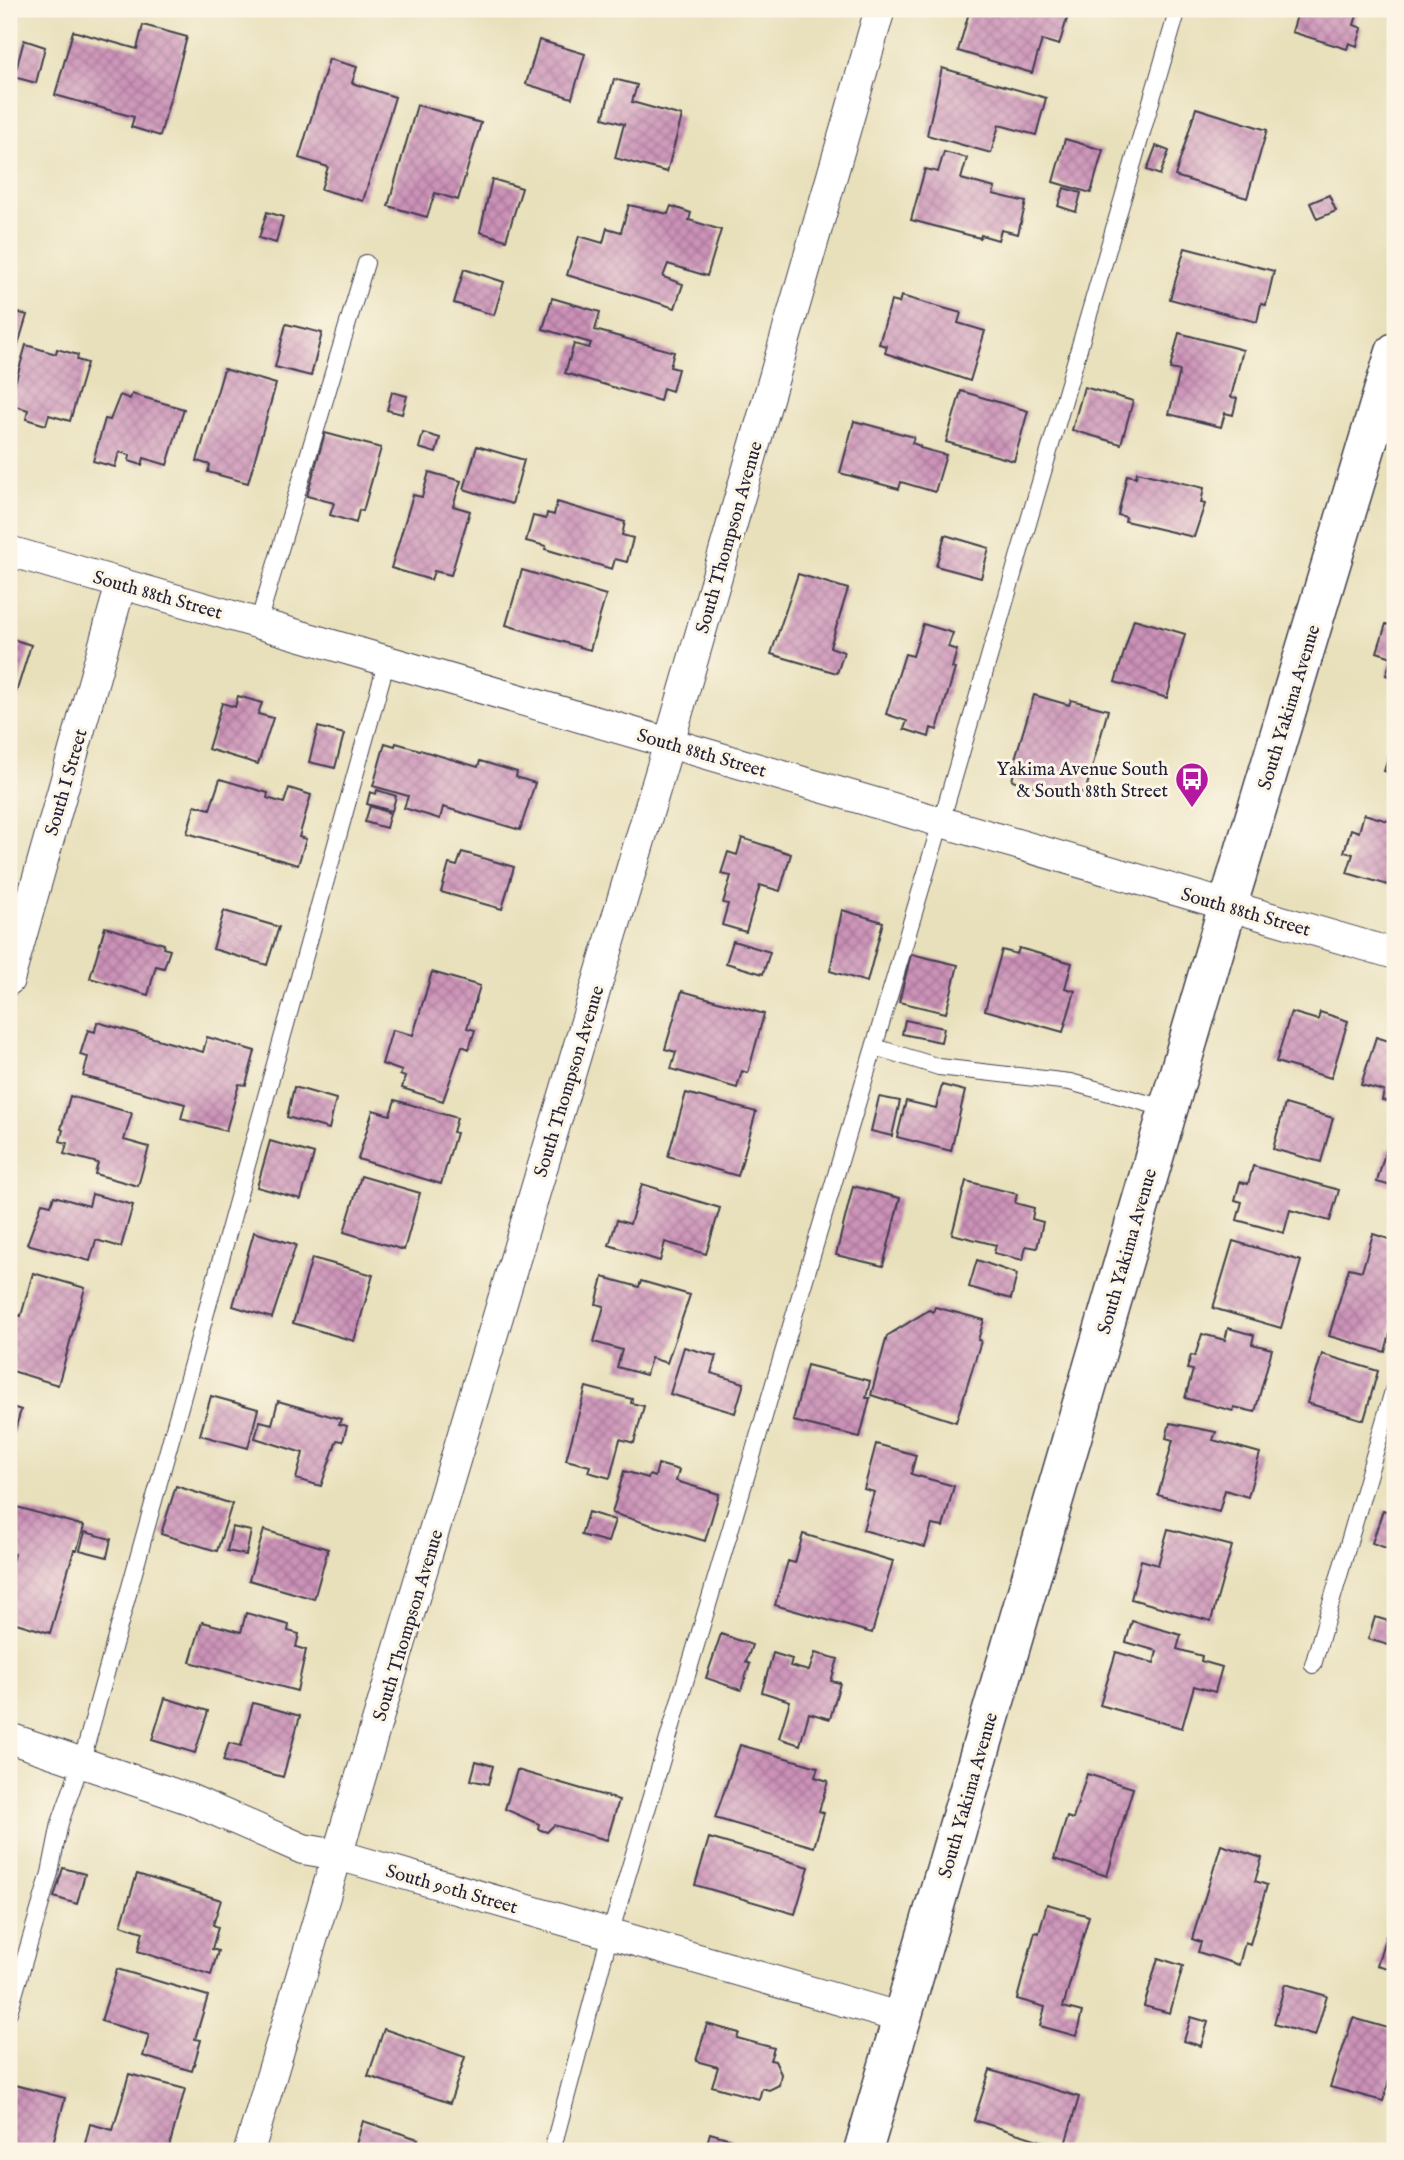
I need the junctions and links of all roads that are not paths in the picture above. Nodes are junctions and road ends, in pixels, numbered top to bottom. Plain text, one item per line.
1 (880, 9) edge
2 (1178, 9) edge
3 (366, 263) dead end
4 (1395, 352) edge
5 (9, 551) edge
6 (121, 584) junction
7 (258, 623) junction
8 (387, 660) junction
9 (669, 743) junction
10 (941, 822) junction
11 (1228, 905) junction
12 (1395, 954) edge
13 (9, 980) edge
14 (874, 1047) junction
15 (1168, 1109) junction
16 (1395, 1384) edge
17 (1312, 1665) dead end
18 (9, 1738) edge
19 (82, 1760) junction
20 (338, 1855) junction
21 (610, 1934) junction
22 (9, 2012) edge
23 (902, 2018) junction
24 (249, 2151) edge
25 (552, 2151) edge
26 (863, 2151) edge

1 - 9 street, South Thompson Avenue
2 - 10 lane
3 - 7 lane
4 - 11 main road, South Yakima Avenue
5 - 6 street, South 88th Street
6 - 7 street, South 88th Street
6 - 13 street, South I Street
7 - 8 street, South 88th Street
8 - 9 street, South 88th Street
8 - 19 lane
9 - 10 street, South 88th Street
9 - 20 street, South Thompson Avenue
10 - 11 street, South 88th Street
10 - 14 lane
11 - 12 street, South 88th Street
11 - 15 main road, South Yakima Avenue
14 - 15 lane
14 - 21 lane
15 - 23 main road, South Yakima Avenue
16 - 17 lane
18 - 19 street, South 90th Street
19 - 20 street, South 90th Street
19 - 22 lane
20 - 21 street, South 90th Street
20 - 24 street, South Thompson Avenue
21 - 23 street, South 90th Street
21 - 25 lane
23 - 26 main road, South Yakima Avenue

